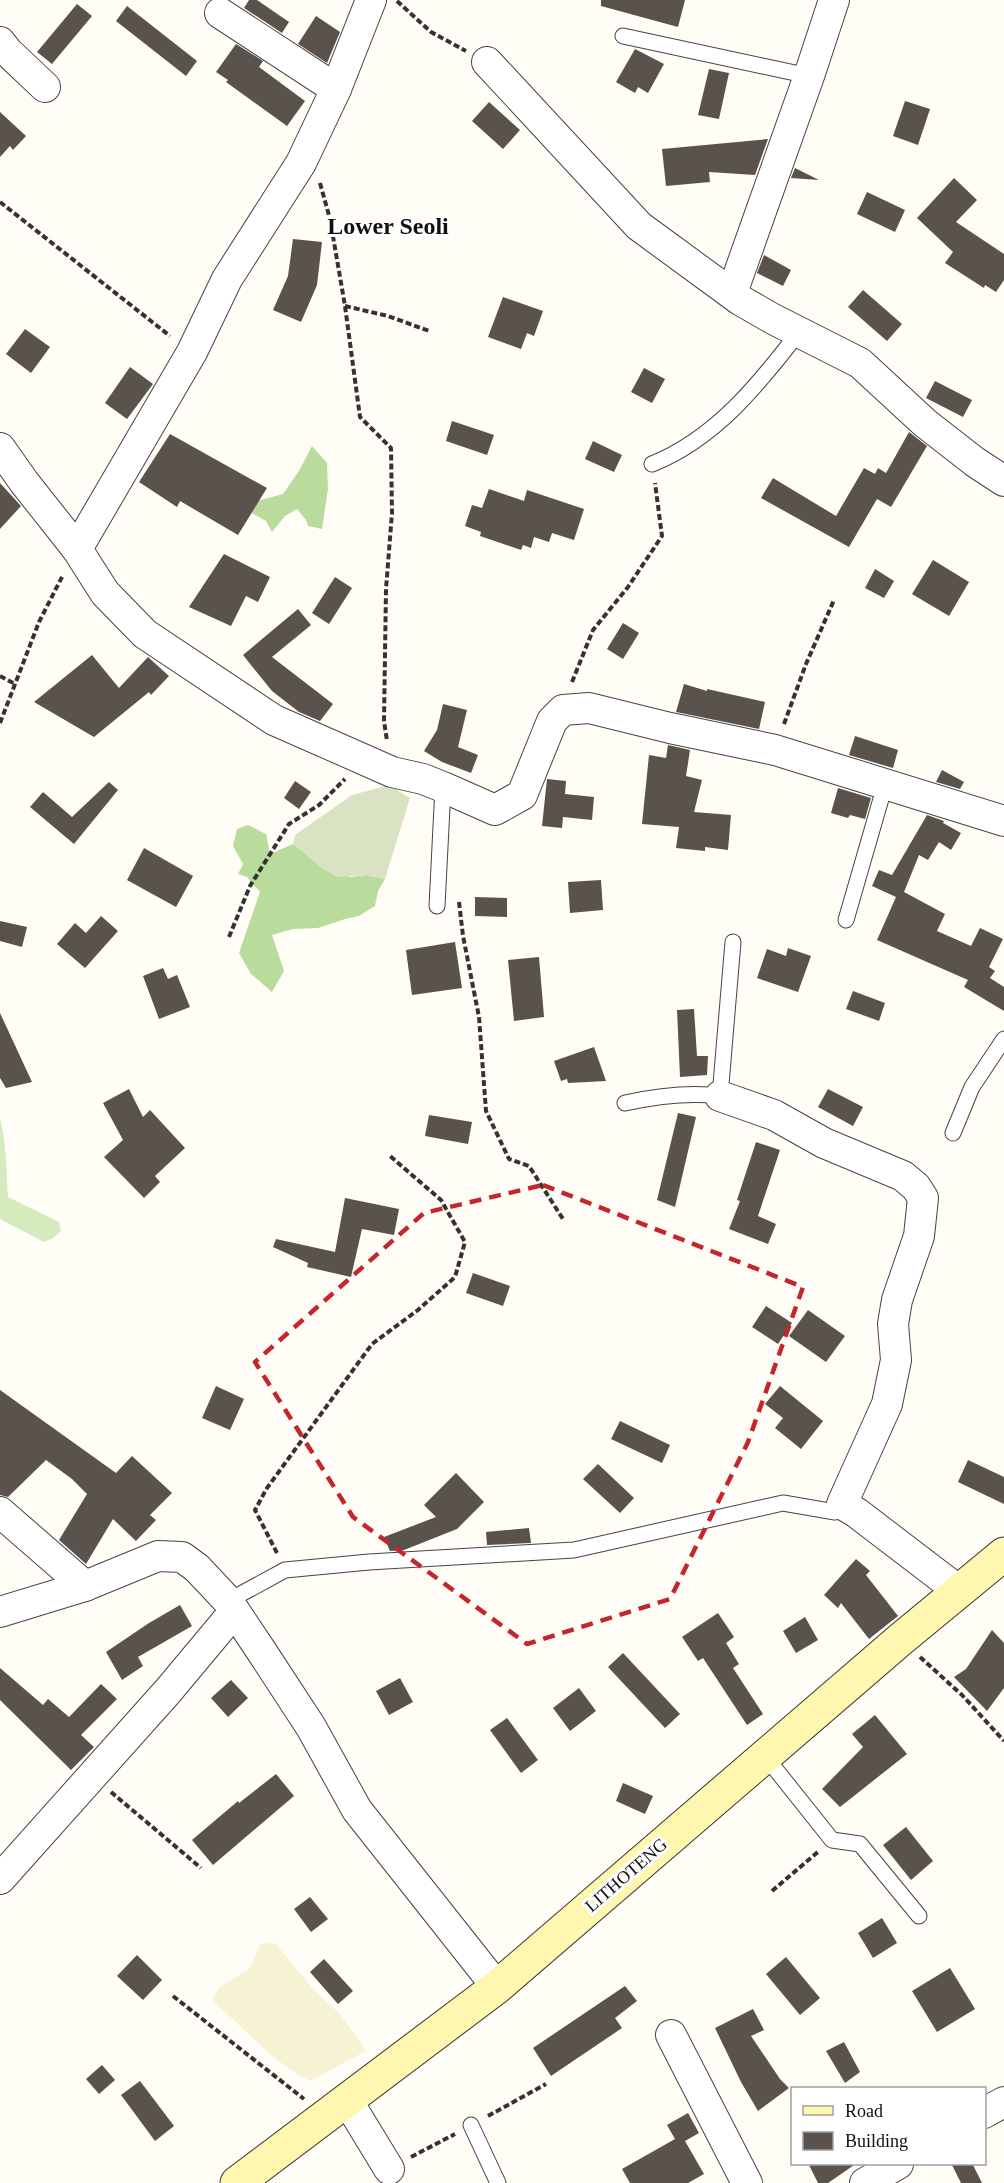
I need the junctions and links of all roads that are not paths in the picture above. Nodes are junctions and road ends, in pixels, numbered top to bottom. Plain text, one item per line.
1 (371, 0) edge
2 (834, 0) edge
3 (220, 13) dead end
4 (623, 36) dead end
5 (0, 42) edge
6 (487, 62) road end
7 (809, 76) junction
8 (45, 87) dead end
9 (336, 89) junction
10 (732, 293) junction
11 (799, 332) junction
12 (0, 448) edge
13 (652, 464) road end
14 (1004, 481) edge
15 (77, 549) junction
16 (885, 785) junction
17 (443, 787) junction
18 (1004, 821) edge
19 (436, 906) dead end
20 (846, 920) dead end
21 (733, 942) dead end
22 (1004, 1039) edge
23 (720, 1096) junction
24 (625, 1103) dead end
25 (953, 1132) dead end
26 (842, 1504) junction
27 (0, 1512) edge
28 (1004, 1554) edge
29 (85, 1586) junction
30 (959, 1591) junction
31 (231, 1606) junction
32 (0, 1612) edge
33 (765, 1756) junction
34 (0, 1879) edge
35 (919, 1917) dead end
36 (497, 1987) junction
37 (671, 2035) dead end
38 (1004, 2102) edge
39 (337, 2108) junction
40 (986, 2112) edge
41 (471, 2125) dead end
42 (895, 2165) edge
43 (389, 2169) dead end
44 (237, 2183) edge
45 (498, 2183) edge
46 (747, 2183) edge
47 (865, 2183) edge

1 - 9 street
2 - 7 street
3 - 9 street
4 - 7 lane
5 - 8 street
6 - 10 street
7 - 10 street
9 - 15 street
10 - 11 street
11 - 13 lane
11 - 14 street
12 - 15 street
15 - 17 street
16 - 17 street
16 - 18 street
16 - 20 lane
17 - 19 lane
21 - 23 lane
22 - 25 lane
23 - 24 lane
23 - 26 street
26 - 30 street
26 - 31 lane
27 - 29 street
28 - 30 main road, LITHOTENG
29 - 31 street
29 - 32 street
30 - 33 main road, LITHOTENG
31 - 34 street
31 - 36 street
33 - 35 lane
33 - 36 main road, LITHOTENG
36 - 39 main road, LITHOTENG
37 - 46 street
38 - 40 street
39 - 43 street
39 - 44 main road, LITHOTENG
41 - 45 lane
42 - 47 street

